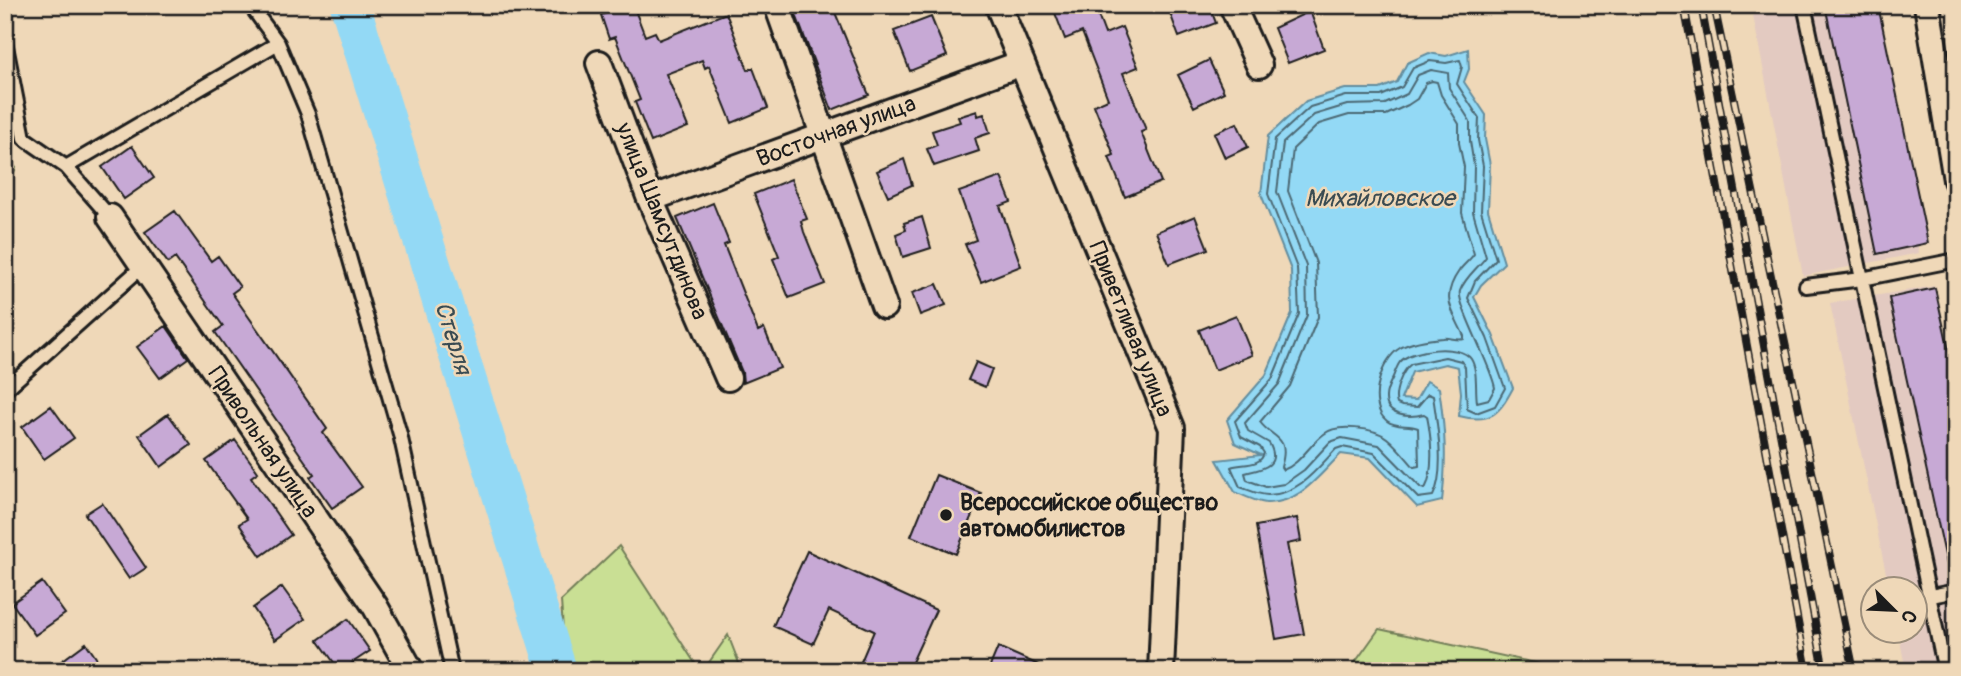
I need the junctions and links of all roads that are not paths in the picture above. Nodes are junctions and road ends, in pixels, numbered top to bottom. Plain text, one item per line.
1 (250, 5) edge
2 (777, 5) edge
3 (998, 5) edge
4 (1233, 5) edge
5 (1804, 5) edge
6 (1927, 5) edge
7 (5, 41) edge
8 (278, 43) junction
9 (599, 63) dead end
10 (1022, 63) junction
11 (1259, 65) dead end
12 (824, 135) junction
13 (66, 167) junction
14 (1956, 180) edge
15 (650, 199) junction
16 (110, 217) joint
17 (1956, 260) edge
18 (143, 266) junction
19 (1862, 279) junction
20 (1806, 286) dead end
21 (884, 306) dead end
22 (728, 378) dead end
23 (5, 390) edge
24 (1924, 574) edge
25 (1956, 591) edge
26 (1930, 597) edge
27 (1930, 602) edge
28 (411, 671) edge
29 (452, 671) edge
30 (1161, 671) edge
31 (1945, 671) edge

1 - 8 lane
2 - 12 street
3 - 10 street, Приветливая улица
4 - 11 street
5 - 19 lane
6 - 14 street
7 - 13 lane
8 - 13 lane
8 - 29 lane
9 - 15 street, улица Шамсутдинова
10 - 12 street, Восточная улица
10 - 30 street, Приветливая улица
12 - 15 street, Восточная улица
12 - 21 street
13 - 16 lane
15 - 22 street, улица Шамсутдинова
16 - 18 street, Привольная улица
17 - 19 lane
18 - 23 lane
18 - 28 street, Привольная улица
19 - 20 lane
19 - 24 lane
25 - 26 lane
27 - 31 lane

